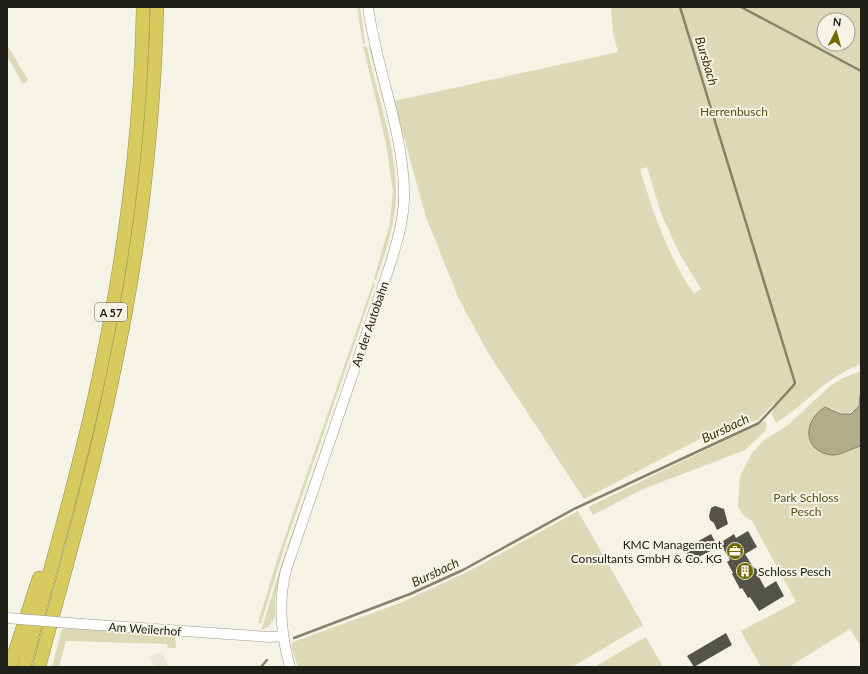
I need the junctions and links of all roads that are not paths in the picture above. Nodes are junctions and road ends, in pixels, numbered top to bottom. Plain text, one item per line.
1 (143, 7) edge
2 (157, 7) edge
3 (368, 7) edge
4 (70, 495) junction
5 (7, 618) edge
6 (283, 636) junction
7 (10, 667) edge
8 (24, 667) edge
9 (39, 667) edge
10 (290, 667) edge

1 - 4 highway, A 57
2 - 9 highway, A 57
3 - 6 main road, An der Autobahn
4 - 7 highway
4 - 8 highway, A 57
5 - 6 main road, Am Weilerhof, bridge
6 - 10 main road, An der Autobahn

